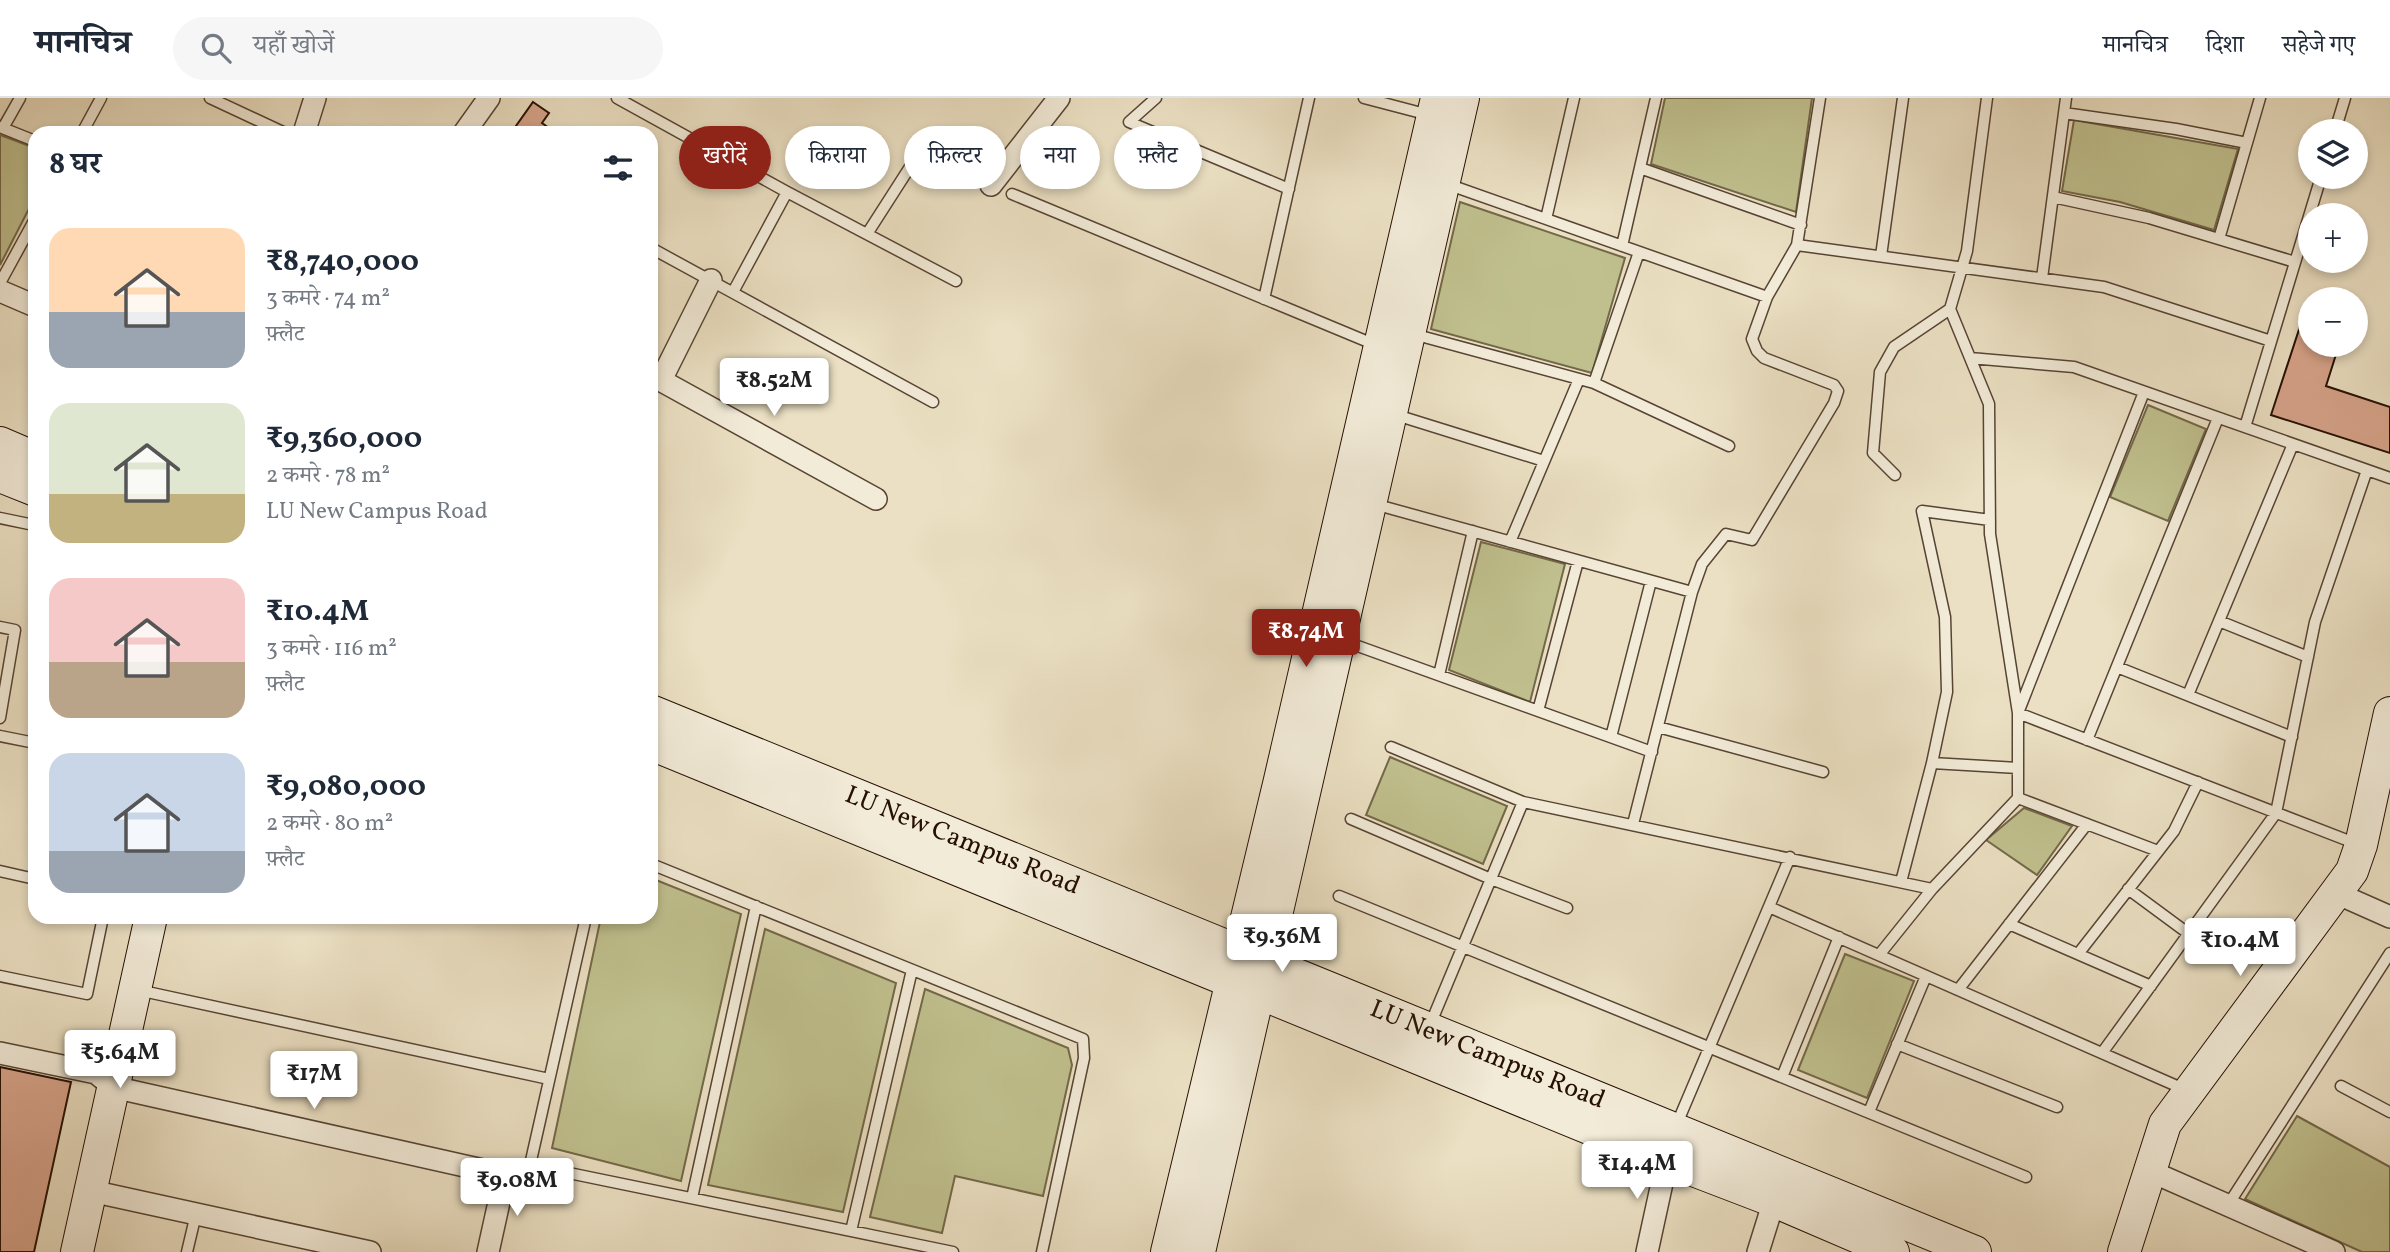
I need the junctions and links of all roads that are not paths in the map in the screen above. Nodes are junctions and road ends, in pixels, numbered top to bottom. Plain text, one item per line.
1 (20, 98) edge
2 (101, 98) edge
3 (210, 98) edge
4 (315, 98) edge
5 (489, 98) edge
6 (617, 98) edge
7 (1059, 98) edge
8 (1156, 98) edge
9 (1310, 98) edge
10 (1364, 98) edge
11 (1463, 98) edge
12 (1574, 98) edge
13 (1656, 98) edge
14 (1820, 98) edge
15 (1903, 98) edge
16 (1987, 98) edge
17 (2066, 98) edge
18 (2260, 98) edge
19 (2345, 98) edge
20 (1435, 107) edge
21 (2064, 113) junction
22 (2339, 119) edge
23 (86, 126) edge
24 (270, 126) edge
25 (306, 126) edge
26 (469, 126) edge
27 (2, 127) edge
28 (28, 138) edge
29 (2247, 143) junction
30 (1006, 166) edge
31 (1640, 168) junction
32 (904, 176) edge
33 (1444, 183) junction
34 (1289, 189) junction
35 (2317, 189) edge
36 (787, 192) junction
37 (1012, 194) dead end
38 (2053, 197) junction
39 (1546, 219) junction
40 (1801, 225) junction
41 (28, 232) edge
42 (867, 234) junction
43 (2219, 239) junction
44 (1797, 245) junction
45 (1622, 246) junction
46 (658, 252) edge
47 (1639, 252) junction
48 (1881, 256) junction
49 (2295, 262) junction
50 (1962, 267) junction
51 (2042, 278) junction
52 (711, 280) junction
53 (956, 281) dead end
54 (0, 282) edge
55 (0, 291) edge
56 (733, 292) junction
57 (1767, 297) junction
58 (1264, 299) junction
59 (28, 303) edge
60 (1950, 309) junction
61 (1410, 333) junction
62 (2271, 341) junction
63 (1381, 347) junction
64 (1970, 358) junction
65 (658, 374) edge
66 (658, 379) edge
67 (1579, 379) junction
68 (1594, 383) junction
69 (2144, 392) junction
70 (1387, 396) junction
71 (933, 402) dead end
72 (2218, 418) junction
73 (2245, 427) junction
74 (0, 443) edge
75 (2293, 444) junction
76 (1729, 446) dead end
77 (28, 455) edge
78 (1544, 461) junction
79 (2367, 470) junction
80 (1895, 474) dead end
81 (0, 476) edge
82 (2390, 478) edge
83 (28, 487) edge
84 (876, 499) dead end
85 (1371, 503) junction
86 (0, 518) edge
87 (1990, 520) junction
88 (28, 524) edge
89 (1473, 531) junction
90 (1510, 542) junction
91 (1578, 561) junction
92 (1651, 580) junction
93 (1692, 592) junction
94 (2219, 621) junction
95 (0, 627) edge
96 (1327, 635) junction
97 (2308, 657) junction
98 (2116, 667) junction
99 (1439, 675) junction
100 (2188, 695) junction
101 (1538, 711) junction
102 (2018, 713) junction
103 (2390, 713) edge
104 (658, 714) edge
105 (0, 718) edge
106 (1658, 727) junction
107 (0, 736) edge
108 (1611, 737) junction
109 (2292, 737) junction
110 (2087, 740) junction
111 (28, 742) edge
112 (658, 747) edge
113 (1391, 747) dead end
114 (1652, 752) junction
115 (1932, 763) junction
116 (2018, 768) junction
117 (1823, 772) dead end
118 (2198, 782) junction
119 (2018, 798) junction
120 (1523, 802) junction
121 (2276, 813) junction
122 (1351, 819) dead end
123 (1633, 824) junction
124 (2087, 824) junction
125 (2361, 845) junction
126 (2158, 851) junction
127 (1790, 857) junction
128 (658, 867) edge
129 (0, 871) edge
130 (28, 877) edge
131 (1491, 879) junction
132 (1901, 882) junction
133 (1932, 889) junction
134 (2129, 889) junction
135 (2336, 892) junction
136 (1339, 896) dead end
137 (756, 906) junction
138 (1769, 907) junction
139 (1567, 908) dead end
140 (2390, 917) edge
141 (102, 924) edge
142 (129, 924) edge
143 (149, 924) edge
144 (584, 924) edge
145 (2009, 924) junction
146 (2189, 934) junction
147 (1839, 937) junction
148 (1463, 946) junction
149 (2390, 953) edge
150 (2078, 954) junction
151 (1879, 955) junction
152 (1252, 957) junction
153 (912, 970) junction
154 (0, 976) edge
155 (1926, 976) junction
156 (2151, 986) junction
157 (1245, 987) junction
158 (135, 989) junction
159 (1958, 990) junction
160 (1422, 1043) junction
161 (1897, 1044) junction
162 (1709, 1047) junction
163 (0, 1053) edge
164 (2102, 1053) junction
165 (1782, 1077) junction
166 (549, 1079) junction
167 (105, 1080) junction
168 (2341, 1086) dead end
169 (2189, 1091) junction
170 (2057, 1107) dead end
171 (1869, 1112) junction
172 (2390, 1112) edge
173 (1675, 1128) junction
174 (1667, 1160) junction
175 (2150, 1171) junction
176 (2026, 1177) dead end
177 (1779, 1187) junction
178 (91, 1191) junction
179 (691, 1198) junction
180 (2228, 1205) junction
181 (196, 1214) junction
182 (851, 1231) junction
183 (58, 1252) edge
184 (77, 1252) edge
185 (187, 1252) edge
186 (370, 1252) edge
187 (488, 1252) edge
188 (953, 1252) edge
189 (1042, 1252) edge
190 (1167, 1252) edge
191 (1199, 1252) edge
192 (1647, 1252) edge
193 (1758, 1252) edge
194 (1894, 1252) edge
195 (1975, 1252) edge
196 (2124, 1252) edge
197 (2334, 1252) edge

1 - 27 lane
2 - 23 lane
3 - 24 lane
4 - 25 street
5 - 26 street
6 - 36 lane
7 - 30 street
8 - 34 lane
9 - 34 lane
10 - 20 lane
11 - 33 street
12 - 39 lane
13 - 31 lane
14 - 40 lane
15 - 48 lane
16 - 50 lane
17 - 21 lane
18 - 29 lane
19 - 22 lane
20 - 63 street
21 - 29 lane
21 - 38 lane
27 - 28 lane
29 - 43 lane
31 - 40 lane
31 - 45 lane
32 - 42 lane
33 - 39 lane
33 - 61 street
34 - 58 lane
35 - 49 lane
36 - 42 lane
36 - 56 lane
37 - 58 lane
38 - 43 lane
38 - 51 lane
39 - 45 lane
40 - 44 lane
41 - 54 lane
42 - 53 lane
43 - 49 lane
44 - 48 lane
44 - 57 lane
45 - 47 lane
46 - 52 lane
47 - 57 lane
47 - 68 lane
48 - 50 lane
49 - 62 lane
50 - 51 lane
50 - 60 lane
51 - 62 lane
52 - 56 lane
52 - 65 street
55 - 59 street
56 - 71 lane
57 - 93 lane
58 - 63 lane
60 - 64 lane
60 - 80 lane
61 - 67 lane
61 - 70 street
62 - 73 lane
63 - 70 street
64 - 69 lane
64 - 87 lane
66 - 84 street
67 - 68 lane
67 - 78 lane
68 - 76 lane
69 - 72 lane
69 - 102 lane
70 - 78 lane
70 - 85 street
70 - 96 street
72 - 73 lane
72 - 98 lane
73 - 75 lane
74 - 77 street
75 - 79 lane
75 - 94 lane
78 - 90 lane
79 - 82 lane
79 - 97 lane
81 - 83 street
85 - 89 lane
85 - 96 street
86 - 88 lane
87 - 102 lane
87 - 115 lane
89 - 90 lane
89 - 99 lane
90 - 91 lane
91 - 92 lane
91 - 101 lane
92 - 93 lane
92 - 108 lane
93 - 106 lane
94 - 97 lane
94 - 100 lane
95 - 105 lane
96 - 99 lane
96 - 152 street
97 - 109 lane
98 - 100 lane
98 - 110 lane
99 - 101 lane
100 - 109 lane
101 - 108 lane
102 - 110 lane
102 - 116 lane
103 - 125 street
104 - 152 street, LU New Campus Road
106 - 114 lane
106 - 117 lane
107 - 111 lane
108 - 114 lane
109 - 121 lane
110 - 118 lane
112 - 157 street, LU New Campus Road
113 - 120 lane
114 - 123 lane
115 - 116 lane
115 - 132 lane
116 - 119 lane
118 - 121 lane
118 - 126 lane
119 - 124 lane
119 - 133 lane
120 - 123 lane
120 - 131 lane
121 - 125 lane
121 - 146 lane
122 - 131 lane
123 - 127 lane
124 - 126 lane
124 - 145 lane
125 - 135 street
126 - 134 lane
127 - 132 lane
127 - 138 lane
128 - 137 lane
129 - 130 lane
131 - 139 lane
131 - 148 lane
132 - 133 lane
133 - 151 lane
134 - 146 lane
134 - 150 lane
135 - 140 street
135 - 169 street
136 - 148 lane
137 - 153 lane
137 - 179 lane
138 - 147 lane
138 - 162 lane
141 - 154 lane
142 - 167 street
143 - 158 street
144 - 166 lane
145 - 150 lane
145 - 159 lane
146 - 156 lane
147 - 151 lane
147 - 165 lane
148 - 160 lane
148 - 162 lane
149 - 180 lane
150 - 156 lane
151 - 155 lane
152 - 157 street
152 - 160 street, LU New Campus Road
153 - 182 lane
153 - 189 lane
155 - 159 lane
155 - 161 lane
156 - 164 lane
157 - 160 street, LU New Campus Road
157 - 190 street
157 - 191 street
158 - 166 lane
158 - 167 street
159 - 164 lane
160 - 173 street, LU New Campus Road
160 - 174 street, LU New Campus Road
161 - 170 lane
161 - 171 lane
162 - 165 lane
162 - 173 lane
163 - 167 street
164 - 169 lane
165 - 171 lane
166 - 179 lane
167 - 178 street
167 - 183 street
167 - 187 street
168 - 172 lane
169 - 175 street
171 - 176 lane
173 - 177 street, LU New Campus Road
174 - 177 street, LU New Campus Road
174 - 192 street
175 - 180 street
175 - 196 street
177 - 193 street
177 - 194 street, LU New Campus Road
177 - 195 street, LU New Campus Road
178 - 181 street
178 - 184 street
179 - 182 lane
180 - 197 street
181 - 185 lane
181 - 186 street
182 - 188 lane

